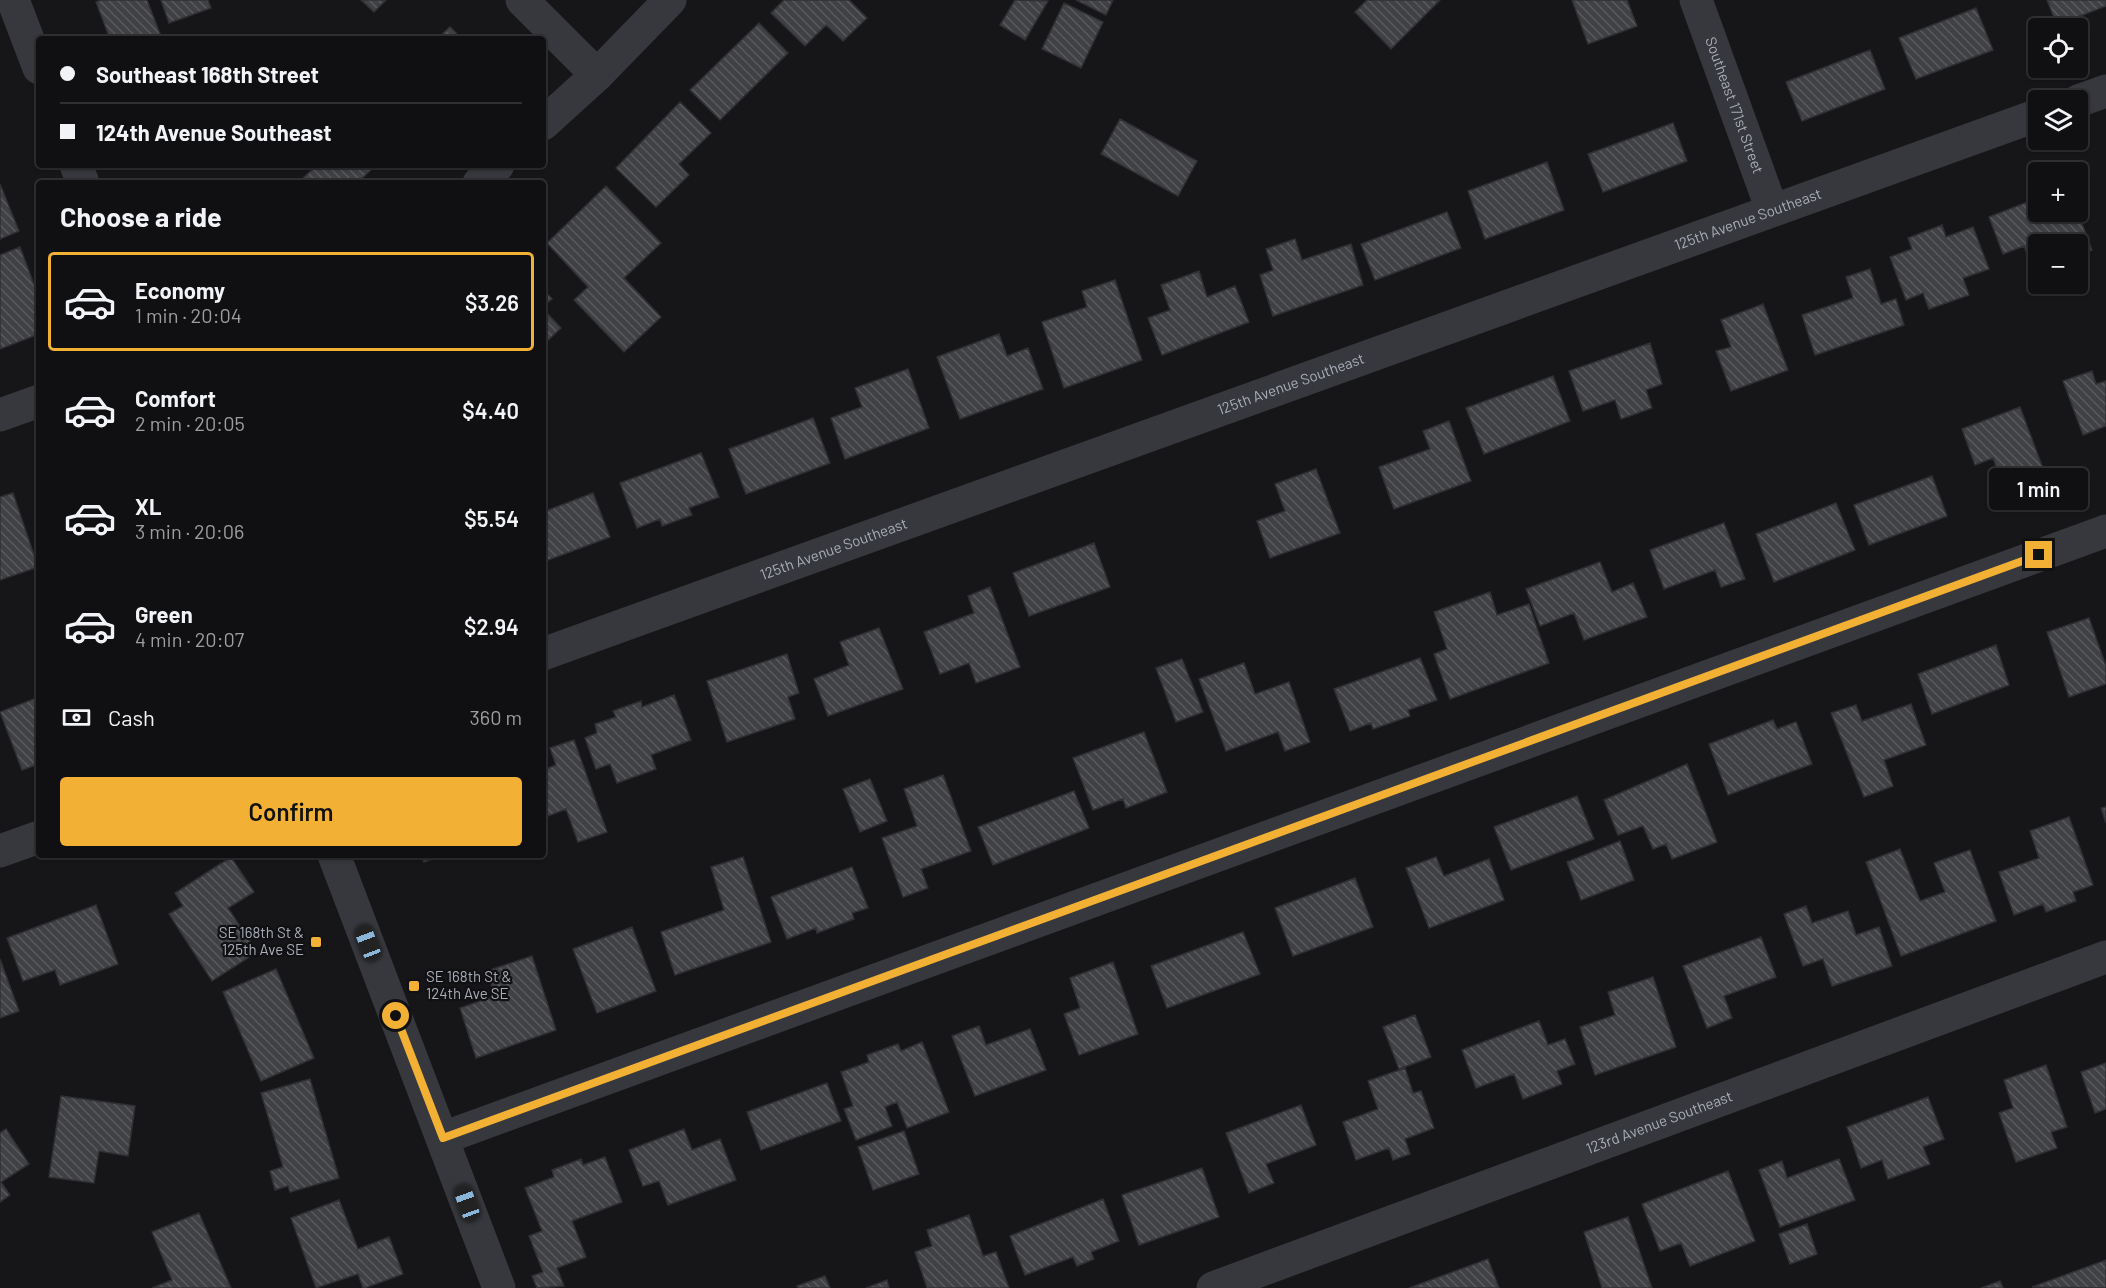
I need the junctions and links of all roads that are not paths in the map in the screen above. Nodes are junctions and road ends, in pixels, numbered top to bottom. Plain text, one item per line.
1 (13, 0) edge
2 (522, 0) edge
3 (670, 0) edge
4 (1696, 0) edge
5 (36, 60) edge
6 (597, 75) junction
7 (2106, 91) edge
8 (2088, 97) edge
9 (2028, 119) edge
10 (546, 121) edge
11 (495, 168) edge
12 (482, 180) edge
13 (1772, 210) junction
14 (36, 402) edge
15 (0, 415) edge
16 (2106, 531) edge
17 (546, 653) edge
18 (36, 838) edge
19 (0, 851) edge
20 (335, 858) edge
21 (2106, 957) edge
22 (443, 1138) junction
23 (499, 1288) edge
24 (1213, 1288) edge

1 - 5 street
2 - 6 street
3 - 6 street
4 - 13 street, Southeast 171st Street
6 - 10 street
7 - 8 street
9 - 13 street, 125th Avenue Southeast
11 - 12 street
13 - 17 street, 125th Avenue Southeast
14 - 15 street
16 - 22 street
18 - 19 street
20 - 22 street
21 - 24 street, 123rd Avenue Southeast
22 - 23 street

